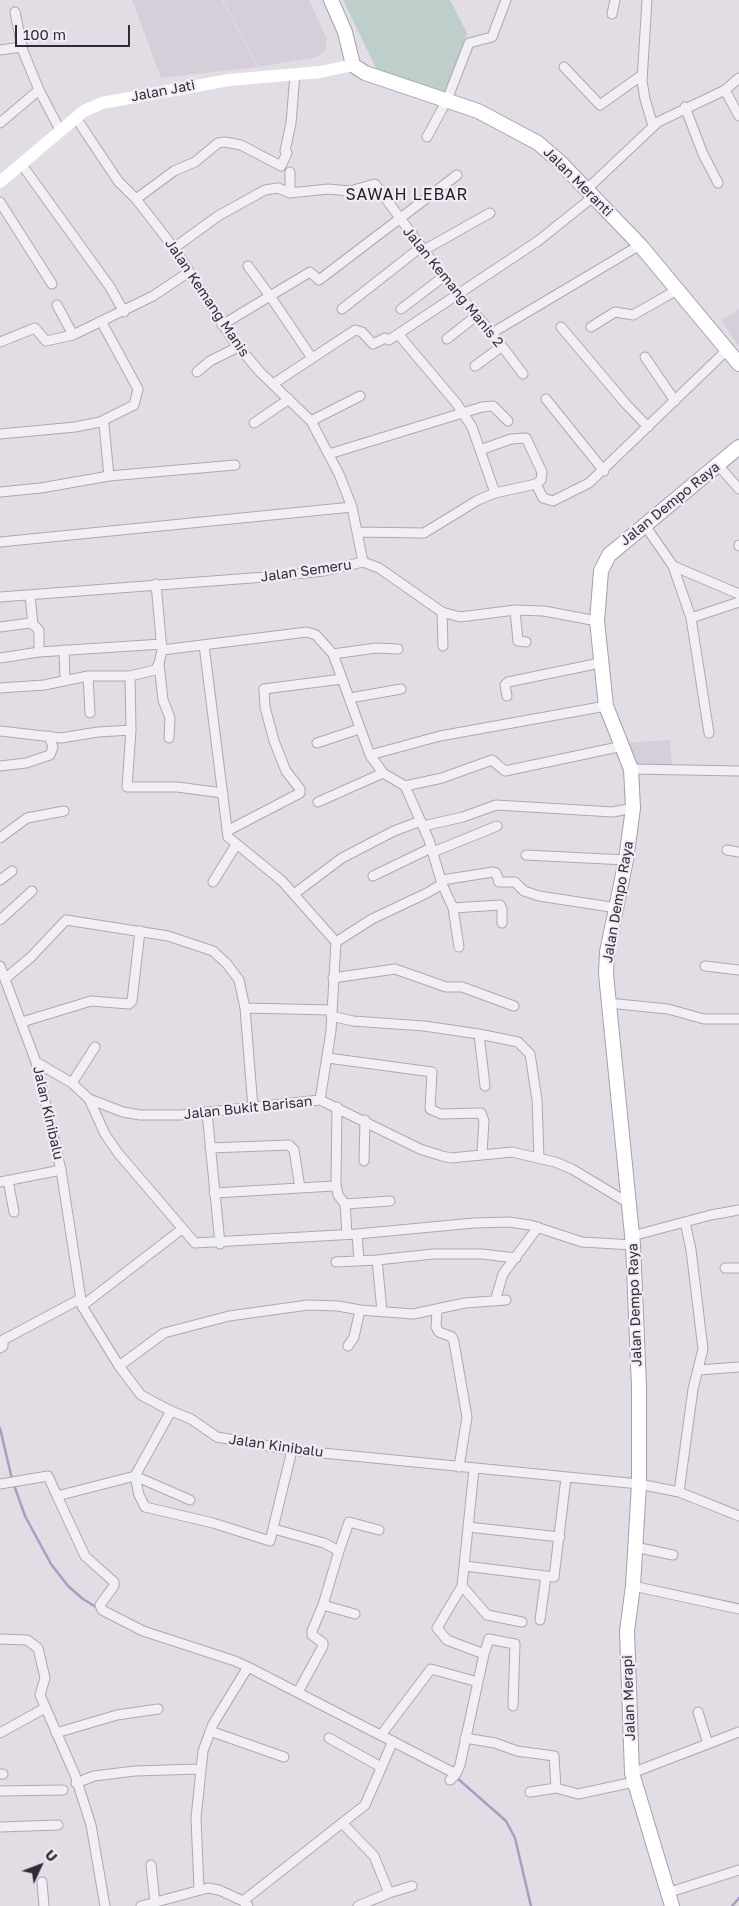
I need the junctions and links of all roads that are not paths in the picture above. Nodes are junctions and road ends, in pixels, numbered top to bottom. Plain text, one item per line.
1 (331, 0) edge
2 (506, 0) edge
3 (615, 0) edge
4 (647, 0) edge
5 (15, 12) dead end
6 (612, 14) dead end
7 (22, 46) junction
8 (0, 50) edge
9 (564, 67) dead end
10 (359, 69) junction
11 (295, 74) junction
12 (642, 75) junction
13 (739, 78) edge
14 (38, 90) junction
15 (725, 90) junction
16 (447, 100) junction
17 (686, 108) junction
18 (739, 116) edge
19 (76, 118) junction
20 (0, 122) edge
21 (653, 126) junction
22 (60, 130) junction
23 (427, 137) dead end
24 (22, 165) junction
25 (290, 172) dead end
26 (457, 175) dead end
27 (0, 182) edge
28 (718, 183) dead end
29 (290, 193) junction
30 (590, 194) junction
31 (136, 199) junction
32 (0, 202) edge
33 (490, 213) dead end
34 (398, 218) junction
35 (640, 245) junction
36 (174, 248) junction
37 (422, 249) junction
38 (248, 266) dead end
39 (189, 272) junction
40 (444, 277) junction
41 (52, 284) dead end
42 (677, 290) junction
43 (270, 296) junction
44 (459, 296) junction
45 (57, 305) dead end
46 (342, 309) dead end
47 (401, 309) dead end
48 (124, 312) junction
49 (476, 316) junction
50 (101, 321) junction
51 (222, 325) junction
52 (590, 326) dead end
53 (561, 327) dead end
54 (492, 333) junction
55 (398, 334) junction
56 (73, 335) junction
57 (448, 339) dead end
58 (0, 342) edge
59 (238, 347) junction
60 (501, 347) junction
61 (728, 350) junction
62 (645, 357) dead end
63 (312, 358) junction
64 (739, 364) edge
65 (475, 366) dead end
66 (197, 372) dead end
67 (523, 374) dead end
68 (273, 384) junction
69 (360, 396) dead end
70 (289, 399) junction
71 (546, 399) dead end
72 (675, 401) junction
73 (463, 413) junction
74 (311, 421) junction
75 (508, 421) dead end
76 (100, 422) junction
77 (254, 423) dead end
78 (648, 426) junction
79 (0, 434) edge
80 (739, 447) edge
81 (480, 450) junction
82 (329, 454) junction
83 (235, 465) dead end
84 (718, 465) junction
85 (604, 470) junction
86 (109, 476) junction
87 (536, 484) junction
88 (739, 489) edge
89 (0, 492) edge
90 (495, 493) junction
91 (352, 507) junction
92 (644, 524) junction
93 (357, 532) junction
94 (0, 542) edge
95 (363, 562) junction
96 (673, 566) junction
97 (156, 584) junction
98 (739, 594) edge
99 (30, 595) junction
100 (0, 597) edge
101 (739, 602) edge
102 (514, 610) junction
103 (442, 612) junction
104 (691, 618) junction
105 (596, 622) junction
106 (33, 625) junction
107 (0, 627) edge
108 (526, 642) dead end
109 (204, 645) junction
110 (443, 646) dead end
111 (162, 647) junction
112 (398, 649) dead end
113 (64, 650) junction
114 (39, 652) junction
115 (332, 654) junction
116 (0, 658) edge
117 (600, 663) junction
118 (159, 664) junction
119 (88, 676) junction
120 (130, 676) junction
121 (65, 679) junction
122 (342, 679) junction
123 (0, 688) edge
124 (401, 690) dead end
125 (508, 696) dead end
126 (350, 698) junction
127 (606, 706) junction
128 (90, 713) dead end
129 (359, 729) junction
130 (0, 730) edge
131 (131, 730) junction
132 (709, 733) dead end
133 (49, 736) junction
134 (168, 738) dead end
135 (316, 742) dead end
136 (623, 746) junction
137 (370, 755) junction
138 (0, 766) edge
139 (631, 770) junction
140 (739, 772) edge
141 (383, 773) junction
142 (404, 786) junction
143 (223, 792) junction
144 (318, 802) dead end
145 (633, 808) junction
146 (64, 810) dead end
147 (36, 816) junction
148 (422, 824) junction
149 (497, 826) dead end
150 (0, 830) edge
151 (227, 831) junction
152 (0, 838) edge
153 (236, 845) junction
154 (432, 850) junction
155 (727, 850) dead end
156 (739, 852) edge
157 (526, 855) dead end
158 (626, 860) junction
159 (12, 871) dead end
160 (373, 876) dead end
161 (0, 880) edge
162 (213, 882) dead end
163 (442, 882) junction
164 (32, 892) dead end
165 (294, 894) junction
166 (453, 908) junction
167 (617, 908) junction
168 (0, 920) edge
169 (502, 923) dead end
170 (140, 931) junction
171 (336, 942) junction
172 (459, 947) dead end
173 (0, 966) edge
174 (705, 966) dead end
175 (739, 970) edge
176 (6, 978) junction
177 (333, 978) junction
178 (608, 1003) junction
179 (514, 1006) dead end
180 (246, 1008) junction
181 (331, 1013) junction
182 (739, 1018) edge
183 (22, 1022) junction
184 (479, 1034) junction
185 (95, 1047) dead end
186 (328, 1058) junction
187 (36, 1062) junction
188 (72, 1083) junction
189 (486, 1086) dead end
190 (88, 1098) junction
191 (320, 1100) junction
192 (337, 1107) junction
193 (253, 1108) junction
194 (206, 1112) junction
195 (365, 1120) junction
196 (210, 1148) junction
197 (482, 1153) junction
198 (540, 1158) junction
199 (364, 1161) dead end
200 (61, 1170) junction
201 (4, 1181) edge
202 (336, 1184) junction
203 (300, 1188) junction
204 (214, 1193) junction
205 (390, 1201) dead end
206 (345, 1204) junction
207 (630, 1204) junction
208 (739, 1210) edge
209 (14, 1212) dead end
210 (685, 1222) junction
211 (538, 1227) junction
212 (182, 1229) junction
213 (347, 1234) junction
214 (357, 1234) junction
215 (633, 1241) junction
216 (220, 1244) junction
217 (516, 1258) junction
218 (377, 1260) junction
219 (359, 1261) junction
220 (336, 1262) dead end
221 (725, 1268) dead end
222 (739, 1268) edge
223 (506, 1300) dead end
224 (496, 1301) junction
225 (81, 1303) junction
226 (360, 1310) junction
227 (437, 1311) junction
228 (382, 1312) junction
229 (348, 1346) dead end
230 (0, 1348) edge
231 (119, 1366) junction
232 (739, 1366) edge
233 (699, 1370) junction
234 (172, 1411) junction
235 (292, 1450) junction
236 (459, 1466) junction
237 (474, 1469) junction
238 (135, 1476) junction
239 (566, 1478) junction
240 (1, 1484) edge
241 (639, 1484) junction
242 (679, 1492) junction
243 (57, 1496) junction
244 (190, 1500) dead end
245 (739, 1516) edge
246 (468, 1527) junction
247 (274, 1529) junction
248 (380, 1530) dead end
249 (560, 1537) junction
250 (635, 1547) junction
251 (339, 1551) junction
252 (673, 1555) dead end
253 (465, 1566) junction
254 (546, 1576) junction
255 (462, 1586) junction
256 (633, 1586) junction
257 (323, 1604) junction
258 (739, 1610) edge
259 (356, 1614) dead end
260 (540, 1620) dead end
261 (522, 1622) dead end
262 (0, 1639) edge
263 (484, 1654) junction
264 (247, 1669) junction
265 (478, 1682) junction
266 (298, 1692) junction
267 (513, 1706) dead end
268 (44, 1708) junction
269 (158, 1709) dead end
270 (698, 1712) dead end
271 (210, 1731) junction
272 (739, 1732) edge
273 (0, 1733) edge
274 (56, 1733) junction
275 (381, 1735) junction
276 (329, 1738) dead end
277 (465, 1738) junction
278 (392, 1743) junction
279 (708, 1744) junction
280 (284, 1757) dead end
281 (381, 1767) junction
282 (199, 1769) junction
283 (633, 1777) junction
284 (76, 1783) junction
285 (556, 1788) junction
286 (63, 1790) dead end
287 (0, 1791) edge
288 (530, 1792) dead end
289 (344, 1824) junction
290 (58, 1825) dead end
291 (0, 1827) edge
292 (151, 1865) dead end
293 (739, 1870) edge
294 (42, 1882) dead end
295 (412, 1886) dead end
296 (199, 1889) junction
297 (389, 1893) junction
298 (670, 1900) edge
299 (155, 1903) junction
300 (245, 1904) edge
301 (44, 1906) edge
302 (104, 1906) edge
303 (144, 1906) edge
304 (358, 1906) edge

1 - 10 main road
2 - 16 street
3 - 6 street
4 - 12 street
5 - 7 street
7 - 8 street
7 - 14 street
9 - 12 street
10 - 11 street, Jalan Jati
10 - 16 main road, Jalan Meranti
11 - 19 street, Jalan Jati
11 - 31 street
12 - 21 street
13 - 15 street
14 - 20 street
14 - 22 street
15 - 17 street
15 - 18 street
16 - 23 street
16 - 30 main road, Jalan Meranti
17 - 21 street
17 - 28 street
19 - 22 street, Jalan Jati
19 - 31 street, Jalan Kemang Manis
21 - 30 street
22 - 24 street, Jalan Jati
24 - 27 street, Jalan Jati
24 - 48 street
25 - 29 street
26 - 34 street
29 - 34 street, Jalan Kemang Manis 2
29 - 36 street, Jalan Kemang Manis 2
30 - 35 main road, Jalan Meranti
30 - 44 street
31 - 36 street, Jalan Kemang Manis
32 - 41 street
33 - 37 street
34 - 37 street, Jalan Kemang Manis 2
34 - 43 street
35 - 42 main road, Jalan Meranti
35 - 54 street
36 - 39 street, Jalan Kemang Manis
37 - 40 street, Jalan Kemang Manis 2
37 - 46 street
38 - 43 street
39 - 48 street
39 - 51 street, Jalan Kemang Manis
40 - 44 street, Jalan Kemang Manis 2
40 - 47 street
42 - 52 street
42 - 61 main road, Jalan Meranti
43 - 51 street
43 - 63 street
44 - 49 street, Jalan Kemang Manis 2
44 - 55 street
45 - 56 street
48 - 50 street
49 - 54 street, Jalan Kemang Manis 2
49 - 57 street
50 - 56 street
50 - 76 street
51 - 59 street, Jalan Kemang Manis
53 - 78 street
54 - 60 street, Jalan Kemang Manis 2
55 - 63 street
55 - 73 street
56 - 58 street
59 - 66 street
59 - 68 street, Jalan Kemang Manis
60 - 65 street
60 - 67 street, Jalan Kemang Manis 2
61 - 64 main road, Jalan Meranti
61 - 72 street
62 - 72 street
63 - 68 street
68 - 70 street, Jalan Kemang Manis
69 - 74 street
70 - 74 street, Jalan Kemang Manis
70 - 77 street
71 - 85 street
72 - 78 street
73 - 75 street
73 - 81 street
73 - 82 street
74 - 82 street, Jalan Kemang Manis
76 - 79 street
76 - 86 street
78 - 85 street
80 - 84 main road, Jalan Dempo Raya
81 - 87 street
81 - 90 street
82 - 91 street, Jalan Kemang Manis
83 - 86 street
84 - 88 street
84 - 92 main road, Jalan Dempo Raya
85 - 87 street
86 - 89 street
87 - 90 street
90 - 93 street
91 - 93 street, Jalan Kemang Manis
91 - 94 street
92 - 96 street
92 - 105 main road, Jalan Dempo Raya
93 - 95 street, Jalan Kemang Manis
95 - 97 street, Jalan Semeru
95 - 103 street, Jalan Semeru
96 - 98 street
96 - 104 street
97 - 99 street, Jalan Semeru
97 - 111 street
99 - 100 street, Jalan Semeru
99 - 106 street
101 - 104 street
102 - 103 street, Jalan Semeru
102 - 105 street, Jalan Semeru
102 - 108 street
103 - 110 street
104 - 132 street
105 - 117 main road, Jalan Dempo Raya
106 - 107 street
106 - 114 street
109 - 111 street
109 - 115 street
109 - 143 street
111 - 113 street
111 - 118 street
112 - 115 street
113 - 114 street
113 - 121 street
114 - 116 street
115 - 122 street
117 - 125 street
117 - 127 main road, Jalan Dempo Raya
118 - 120 street
118 - 134 street
119 - 120 street
119 - 121 street
119 - 128 street
120 - 131 street
121 - 123 street
122 - 126 street
122 - 151 street
124 - 126 street
126 - 129 street
127 - 136 main road, Jalan Dempo Raya
127 - 137 street
129 - 135 street
129 - 137 street
130 - 133 street
131 - 133 street
131 - 143 street
133 - 138 street
136 - 139 main road, Jalan Dempo Raya
136 - 142 street
137 - 141 street
139 - 140 street
139 - 145 main road, Jalan Dempo Raya
141 - 142 street
141 - 144 street
142 - 148 street
143 - 151 street
145 - 148 street
145 - 158 main road, Jalan Dempo Raya
146 - 147 street
147 - 150 street
147 - 152 street
148 - 154 street
148 - 165 street
149 - 154 street
151 - 153 street
153 - 162 street
153 - 165 street
154 - 160 street
154 - 163 street
155 - 156 street
157 - 158 street
158 - 167 main road, Jalan Dempo Raya
159 - 161 street
163 - 166 street
163 - 167 street
163 - 171 street
164 - 168 street
165 - 171 street
166 - 169 street
166 - 172 street
167 - 178 main road, Jalan Dempo Raya
170 - 176 street
170 - 180 street
170 - 183 street
171 - 177 street
173 - 176 street, Jalan Kinibalu
174 - 175 street
176 - 183 street, Jalan Kinibalu
177 - 179 street
177 - 181 street
178 - 182 street
178 - 207 main road, Jalan Dempo Raya
180 - 181 street
180 - 193 street
181 - 184 street
181 - 186 street
183 - 187 street, Jalan Kinibalu
184 - 189 street
184 - 198 street
185 - 188 street
186 - 191 street
186 - 197 street
187 - 188 street, Jalan Bukit Barisan
187 - 200 street, Jalan Kinibalu
188 - 190 street, Jalan Bukit Barisan
190 - 194 street, Jalan Bukit Barisan
190 - 212 street
191 - 192 street, Jalan Bukit Barisan
191 - 193 street, Jalan Bukit Barisan
192 - 195 street, Jalan Bukit Barisan
192 - 202 street
193 - 194 street, Jalan Bukit Barisan
194 - 196 street
195 - 197 street, Jalan Bukit Barisan
195 - 199 street
196 - 203 street
196 - 204 street
197 - 198 street, Jalan Bukit Barisan
198 - 207 street, Jalan Bukit Barisan
200 - 201 street
200 - 225 street, Jalan Kinibalu
201 - 209 street
202 - 203 street
202 - 206 street
203 - 204 street
204 - 216 street
205 - 206 street
206 - 213 street
207 - 215 main road, Jalan Dempo Raya
208 - 210 street
210 - 215 street
210 - 233 street
211 - 214 street
211 - 215 street
211 - 217 street
212 - 216 street
212 - 225 street
213 - 214 street
213 - 216 street
214 - 219 street
215 - 241 main road, Jalan Dempo Raya
217 - 218 street
217 - 224 street
218 - 219 street
218 - 228 street
219 - 220 street
221 - 222 street
223 - 224 street
224 - 227 street
225 - 230 street
225 - 231 street, Jalan Kinibalu
226 - 228 street
226 - 229 street
226 - 231 street
227 - 228 street
227 - 236 street
231 - 234 street, Jalan Kinibalu
232 - 233 street
233 - 242 street
234 - 235 street, Jalan Kinibalu
234 - 238 street
235 - 236 street, Jalan Kinibalu
235 - 247 street
236 - 237 street, Jalan Kinibalu
237 - 239 street, Jalan Kinibalu
237 - 246 street
238 - 243 street
238 - 244 street
238 - 247 street
239 - 241 street, Jalan Kinibalu
239 - 249 street
240 - 243 street
241 - 242 street, Jalan Kinibalu
241 - 250 main road, Jalan Merapi
242 - 245 street, Jalan Kinibalu
243 - 264 street
246 - 249 street
246 - 253 street
247 - 251 street
248 - 251 street
249 - 254 street
250 - 252 street
250 - 256 main road, Jalan Merapi
251 - 257 street
253 - 254 street
253 - 255 street
254 - 260 street
255 - 261 street
255 - 263 street
256 - 258 street
256 - 283 main road, Jalan Merapi
257 - 259 street
257 - 266 street
262 - 268 street
263 - 265 street
263 - 267 street
264 - 266 street
264 - 271 street
265 - 275 street
265 - 277 street
266 - 275 street
268 - 273 street
268 - 274 street
269 - 274 street
270 - 279 street
271 - 280 street
271 - 282 street
272 - 279 street
274 - 284 street
275 - 278 street
276 - 281 street
277 - 278 street
277 - 285 street
278 - 281 street
279 - 283 street
281 - 289 street
282 - 284 street
282 - 296 street
283 - 285 street
283 - 298 main road, Jalan Merapi
284 - 302 street
285 - 288 street
286 - 287 street
289 - 297 street
289 - 300 street
290 - 291 street
292 - 299 street
293 - 298 street
294 - 301 street
295 - 297 street
296 - 299 street
296 - 300 street
297 - 304 street
299 - 303 street

